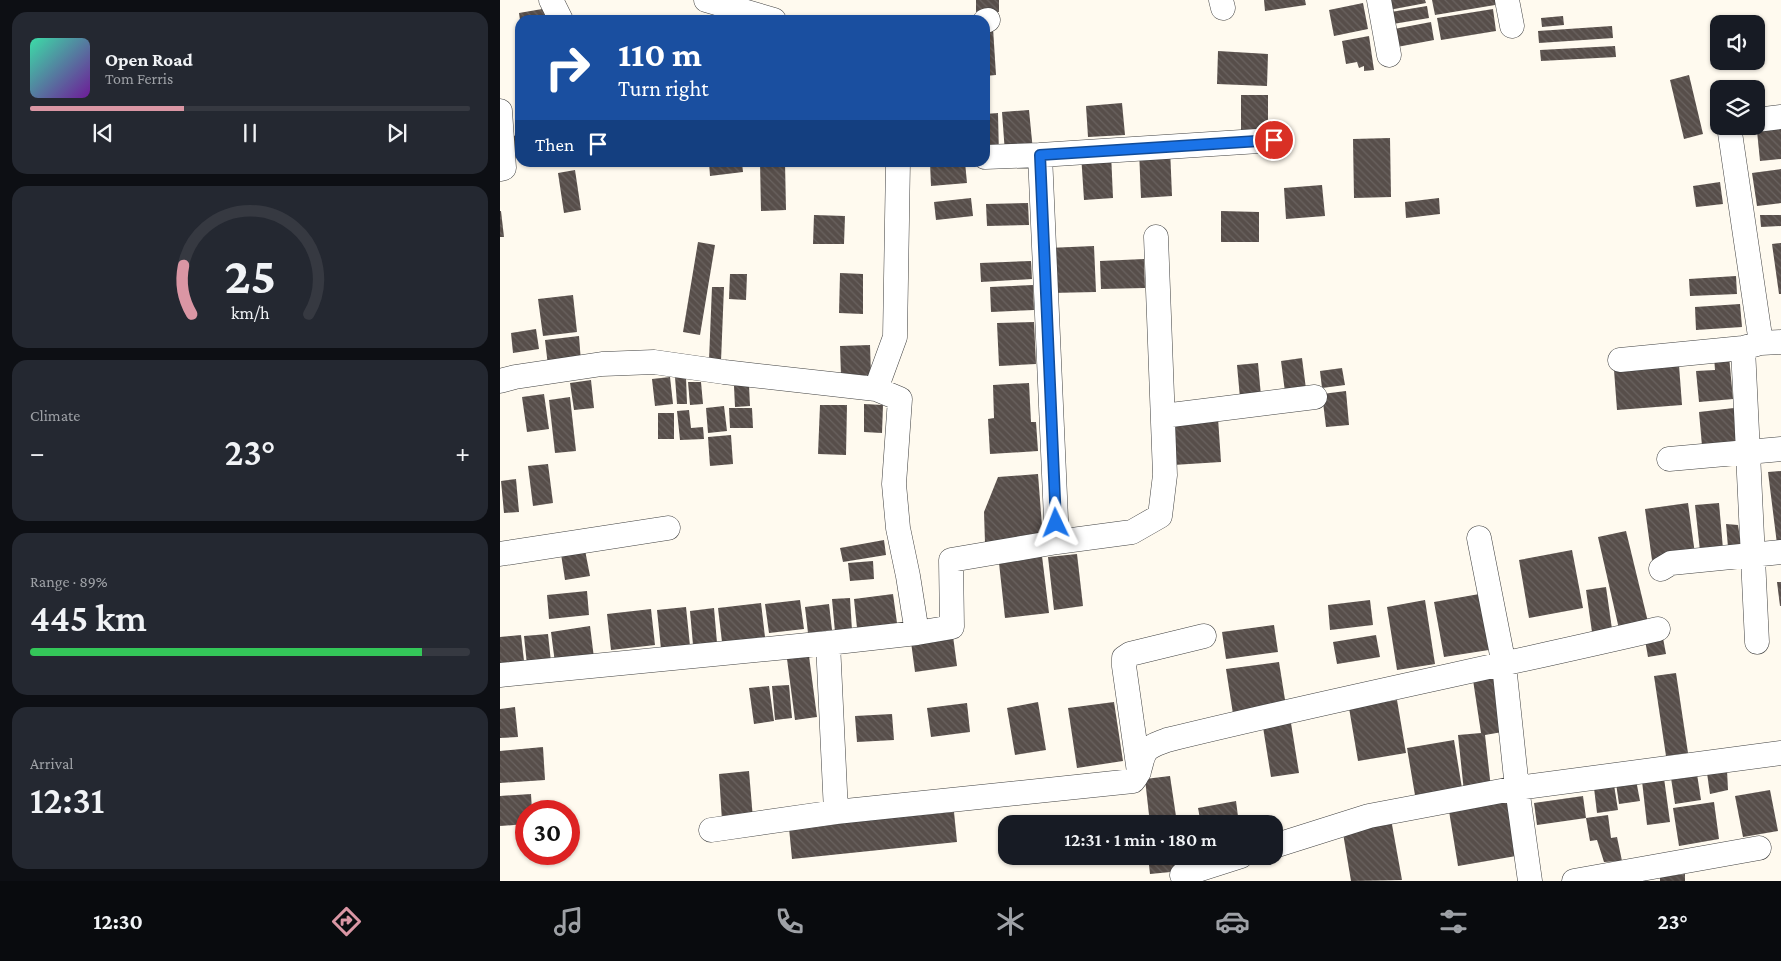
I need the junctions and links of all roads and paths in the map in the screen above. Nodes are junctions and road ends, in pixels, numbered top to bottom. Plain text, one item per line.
1 (551, 0) edge
2 (706, 0) edge
3 (1379, 0) edge
4 (1507, 0) edge
5 (558, 15) edge
6 (753, 15) edge
7 (1512, 26) dead end
8 (1390, 55) dead end
9 (500, 111) edge
10 (1781, 117) edge
11 (1765, 119) edge
12 (1730, 135) edge
13 (1274, 140) dead end
14 (1040, 155) junction
15 (990, 157) edge
16 (898, 167) edge
17 (500, 169) edge
18 (1156, 237) dead end
19 (1762, 344) edge
20 (1620, 360) dead end
21 (500, 381) edge
22 (876, 389) junction
23 (1315, 397) dead end
24 (1163, 416) junction
25 (1781, 449) edge
26 (1748, 452) junction
27 (1669, 459) dead end
28 (668, 528) dead end
29 (1479, 538) dead end
30 (1057, 542) junction
31 (1781, 552) edge
32 (500, 554) edge
33 (1752, 555) junction
34 (1661, 569) dead end
35 (1658, 629) dead end
36 (917, 633) junction
37 (1204, 636) dead end
38 (1758, 642) dead end
39 (828, 643) junction
40 (1504, 665) junction
41 (500, 675) edge
42 (1781, 753) edge
43 (1139, 774) junction
44 (1517, 788) junction
45 (836, 812) junction
46 (711, 830) dead end
47 (1283, 843) edge
48 (1759, 848) dead end
49 (1213, 865) edge
50 (1182, 875) dead end
51 (1530, 881) edge
52 (1574, 881) edge

1 - 5 street
2 - 6 street
3 - 8 street
4 - 7 street
9 - 17 street
10 - 11 street
12 - 19 street
13 - 14 street
14 - 15 street
14 - 30 street
16 - 22 street
18 - 24 street
19 - 20 street
19 - 26 street
21 - 22 street
22 - 36 street
23 - 24 street
24 - 30 street
25 - 26 street
26 - 27 street
26 - 33 street
28 - 32 street
29 - 40 street
30 - 36 street
31 - 33 street
33 - 34 street
33 - 38 street
35 - 40 street
36 - 39 street
37 - 43 street
39 - 41 street
39 - 45 street
40 - 43 street
40 - 44 street
42 - 44 street
43 - 45 street
44 - 47 street
44 - 51 street
45 - 46 street
48 - 52 street
49 - 50 street

